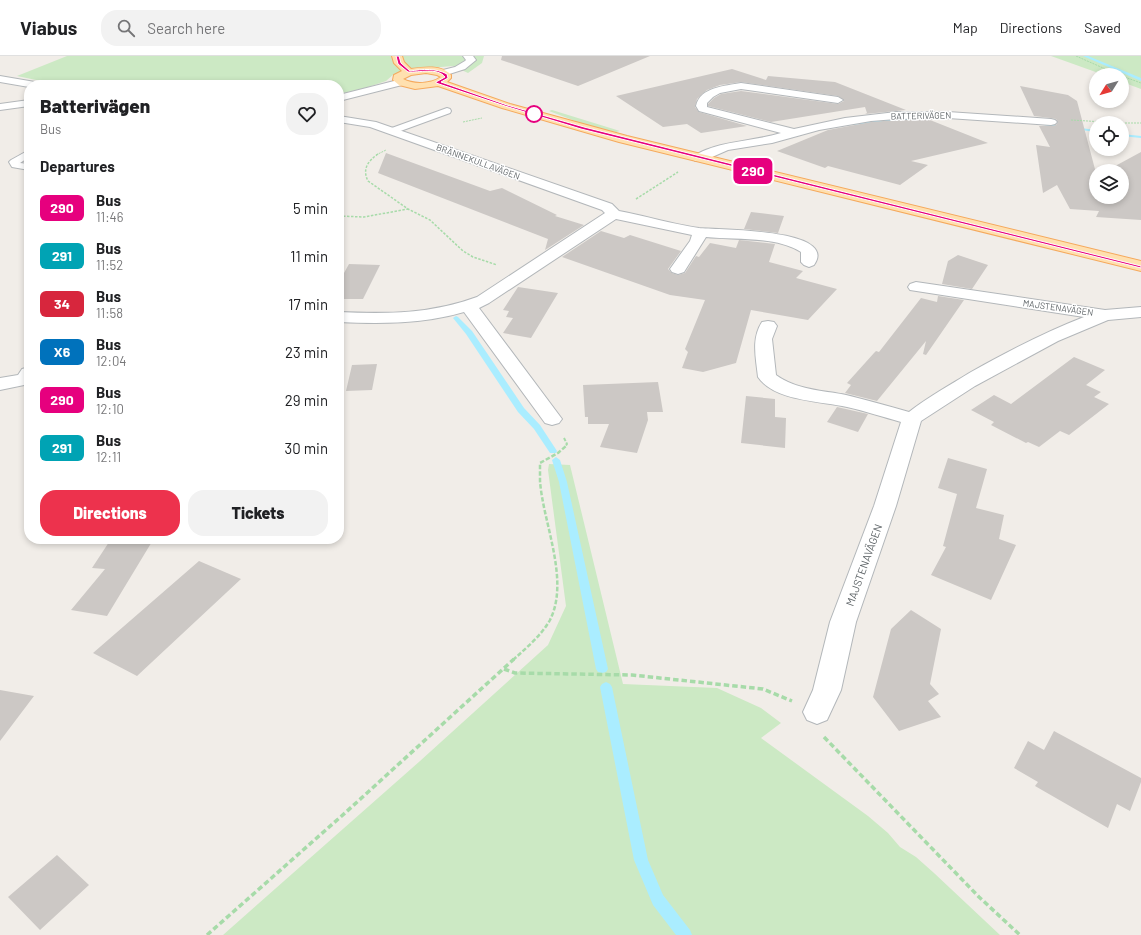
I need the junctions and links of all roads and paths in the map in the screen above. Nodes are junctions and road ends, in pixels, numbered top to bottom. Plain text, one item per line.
1 (397, 56) edge
2 (468, 56) edge
3 (1076, 56) edge
4 (1103, 68) edge
5 (410, 72) junction
6 (443, 73) junction
7 (0, 79) edge
8 (1129, 79) edge
9 (402, 82) junction
10 (24, 83) edge
11 (438, 83) junction
12 (1141, 83) edge
13 (4, 95) dead end
14 (344, 97) edge
15 (838, 100) dead end
16 (24, 104) edge
17 (2, 107) edge
18 (447, 111) dead end
19 (344, 120) edge
20 (1089, 121) edge
21 (1050, 122) joint
22 (1129, 123) edge
23 (1141, 123) edge
24 (392, 131) junction
25 (793, 133) junction
26 (391, 148) dead end
27 (24, 156) edge
28 (699, 158) junction
29 (24, 166) edge
30 (408, 209) junction
31 (614, 214) junction
32 (344, 216) edge
33 (700, 232) junction
34 (809, 262) dead end
35 (1141, 266) edge
36 (678, 269) dead end
37 (527, 271) junction
38 (916, 288) dead end
39 (467, 307) junction
40 (1141, 312) edge
41 (1105, 315) junction
42 (344, 317) edge
43 (768, 326) dead end
44 (24, 379) edge
45 (0, 384) edge
46 (552, 419) joint
47 (912, 419) junction
48 (504, 669) junction
49 (817, 712) junction
50 (207, 935) edge
51 (1020, 935) edge

1 - 5 main road
2 - 6 street
3 - 4 path
5 - 6 main road
5 - 9 main road
6 - 11 main road
7 - 10 street
8 - 12 path
9 - 11 main road
9 - 14 street
11 - 28 main road
13 - 17 lane
15 - 25 street, BATTERIVÄGEN
16 - 17 lane
18 - 24 lane
19 - 24 street, BRÄNNEKULLAVÄGEN
20 - 21 path
21 - 25 street, BATTERIVÄGEN
22 - 23 path
24 - 31 street, BRÄNNEKULLAVÄGEN
25 - 28 street, BATTERIVÄGEN
26 - 30 path
27 - 29 lane
28 - 35 main road
30 - 32 path
30 - 37 path
31 - 33 street, BRÄNNEKULLAVÄGEN
31 - 37 street
33 - 34 street, BRÄNNEKULLAVÄGEN
33 - 36 street
37 - 39 street
38 - 41 street, MAJSTENAVÄGEN
39 - 42 street
39 - 46 street
40 - 41 street, MAJSTENAVÄGEN
41 - 47 street, MAJSTENAVÄGEN
43 - 47 street
44 - 45 street
46 - 48 path
47 - 49 street, MAJSTENAVÄGEN
48 - 49 path
48 - 50 path
49 - 51 path

